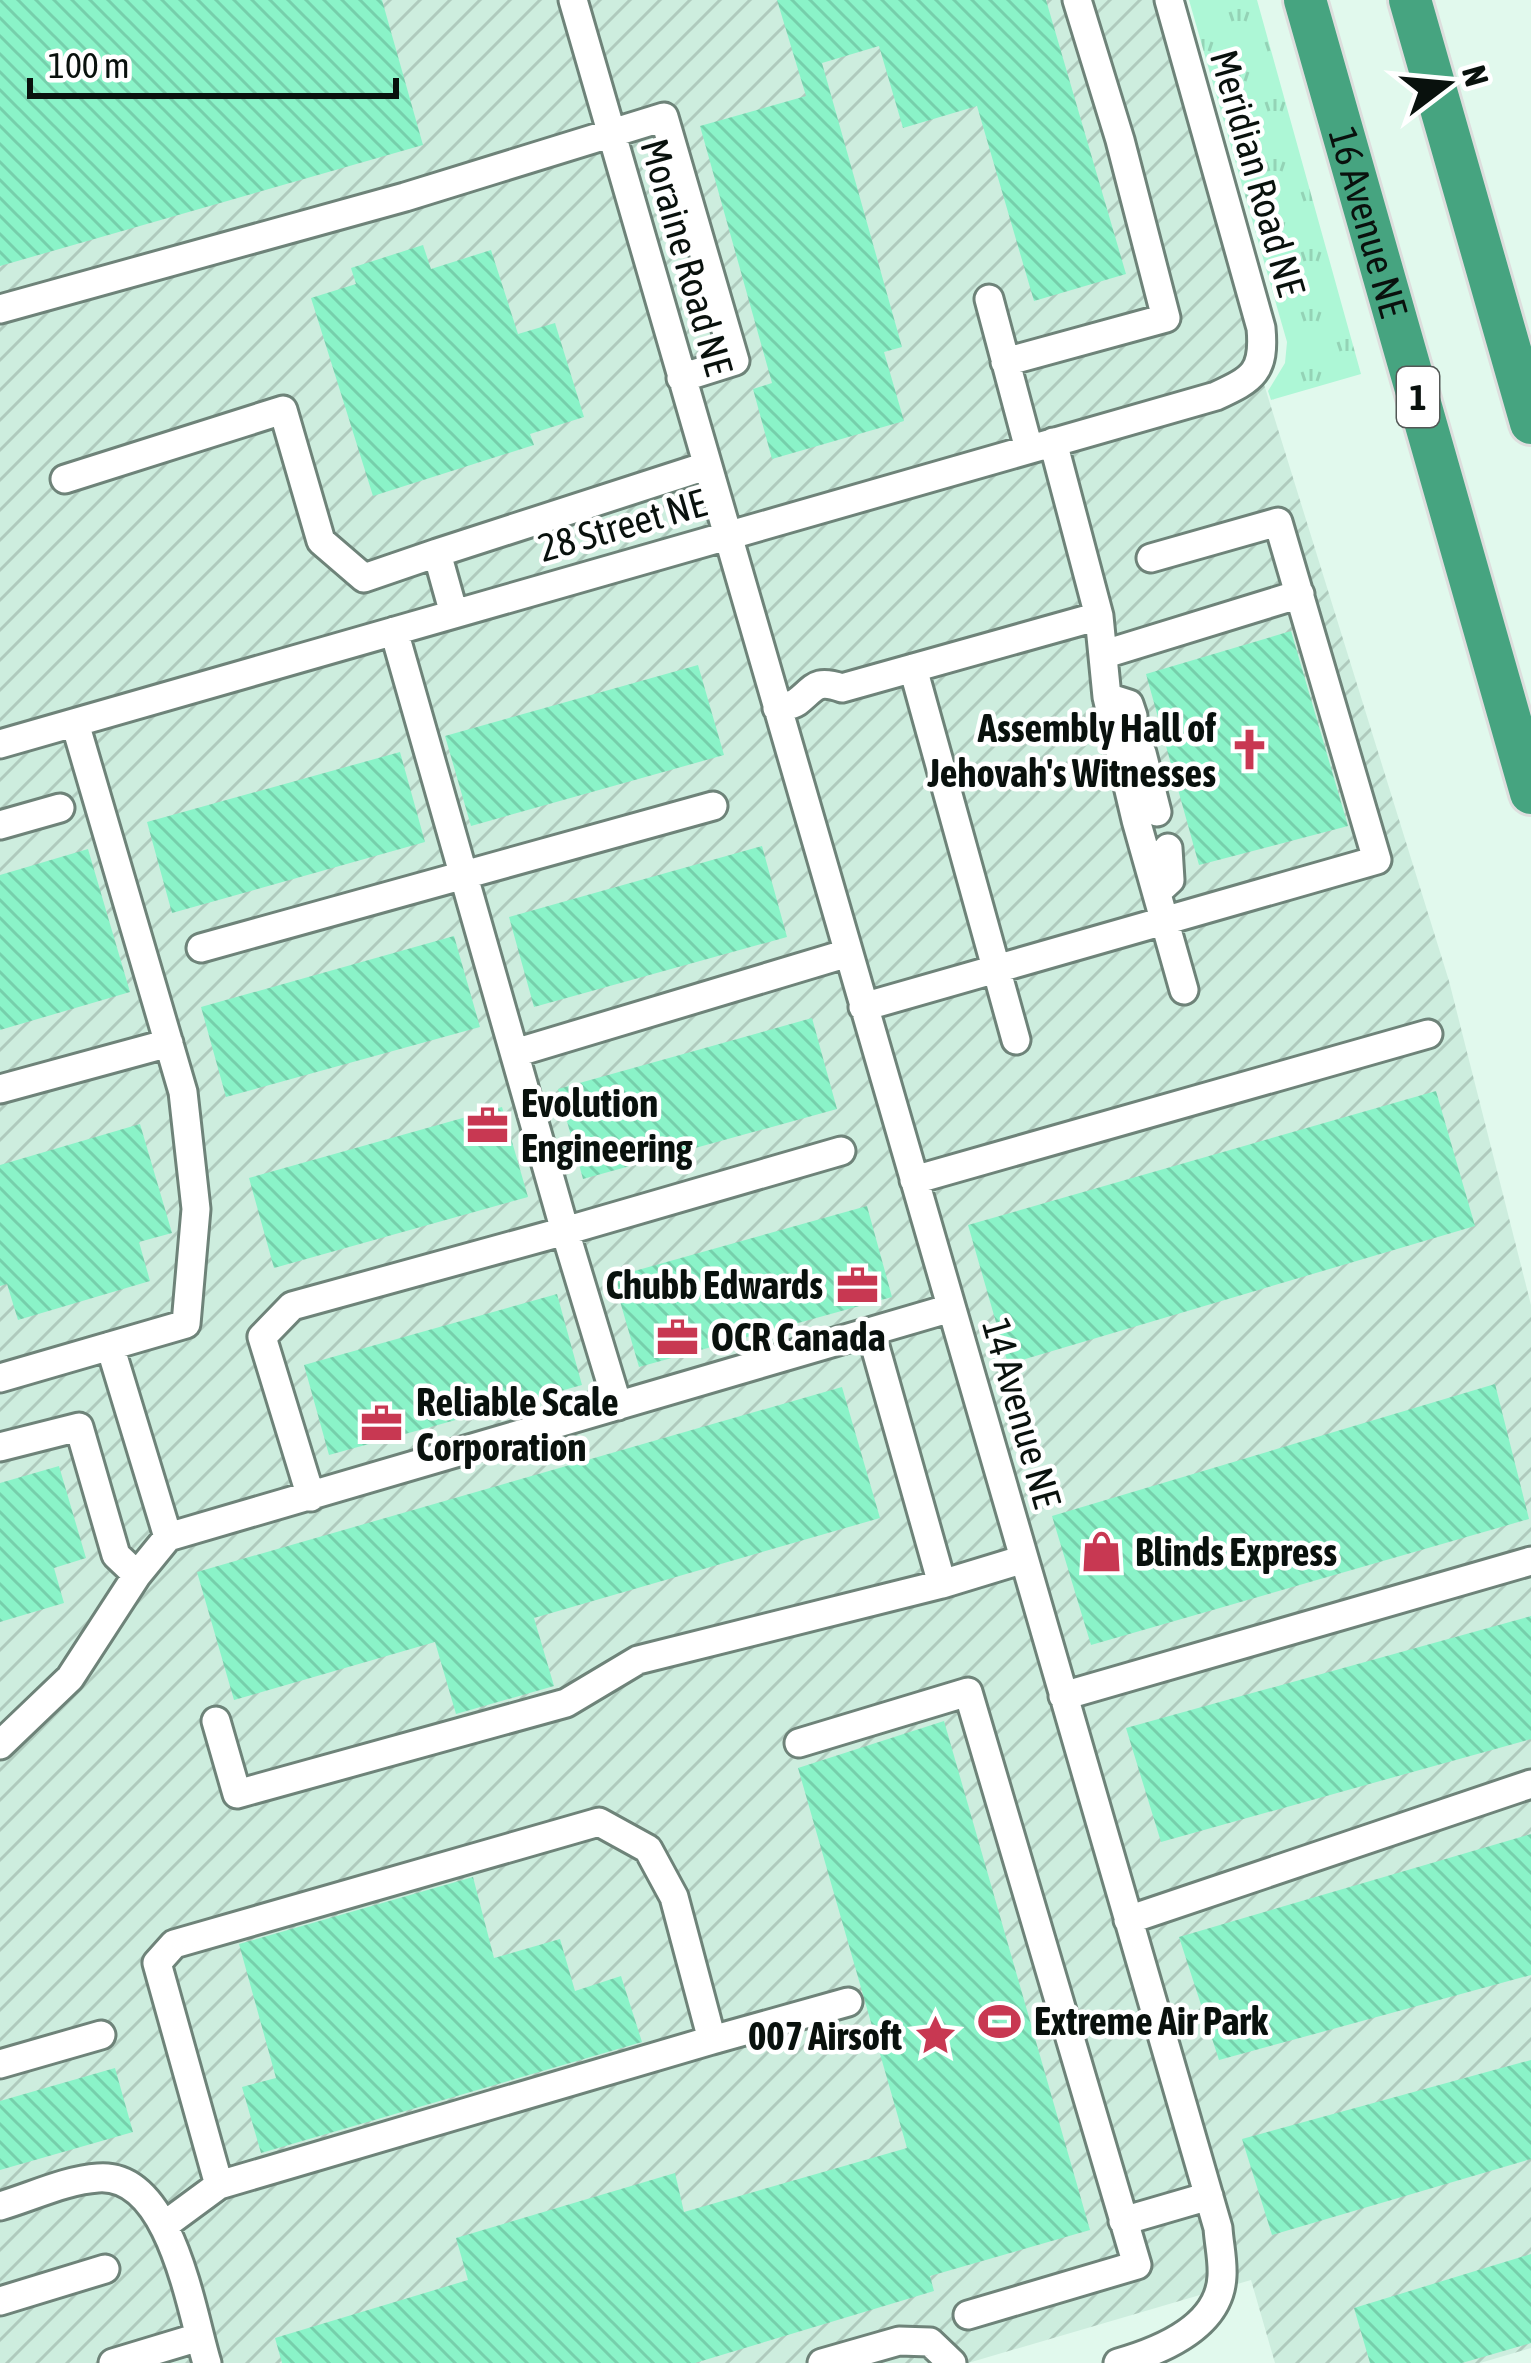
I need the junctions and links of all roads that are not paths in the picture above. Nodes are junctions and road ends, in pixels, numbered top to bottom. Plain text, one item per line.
1 (573, 0) edge
2 (1077, 0) edge
3 (1168, 0) edge
4 (1304, 0) edge
5 (1410, 0) edge
6 (611, 133) junction
7 (988, 299) dead end
8 (0, 309) edge
9 (1005, 362) junction
10 (1259, 368) joint
11 (681, 378) junction
12 (1531, 423) edge
13 (1041, 446) junction
14 (706, 466) junction
15 (65, 479) dead end
16 (727, 536) junction
17 (437, 554) junction
18 (1151, 559) dead end
19 (1300, 594) junction
20 (454, 614) junction
21 (1099, 616) junction
22 (394, 631) junction
23 (1105, 654) junction
24 (913, 668) junction
25 (1107, 697) junction
26 (787, 705) junction
27 (1133, 716) dead end
28 (75, 723) junction
29 (0, 744) edge
30 (1142, 753) dead end
31 (1531, 794) edge
32 (713, 806) dead end
33 (60, 808) dead end
34 (1157, 812) dead end
35 (0, 825) edge
36 (1168, 848) dead end
37 (464, 876) junction
38 (1161, 905) junction
39 (201, 948) dead end
40 (848, 953) junction
41 (996, 968) junction
42 (1184, 990) dead end
43 (863, 1007) junction
44 (1428, 1034) dead end
45 (1016, 1040) dead end
46 (169, 1042) junction
47 (515, 1053) junction
48 (0, 1089) edge
49 (841, 1151) dead end
50 (914, 1180) junction
51 (566, 1231) junction
52 (951, 1308) junction
53 (871, 1332) junction
54 (110, 1346) junction
55 (0, 1378) edge
56 (617, 1406) junction
57 (0, 1447) edge
58 (311, 1497) junction
59 (168, 1537) junction
60 (1024, 1559) junction
61 (1531, 1561) edge
62 (137, 1575) junction
63 (942, 1584) junction
64 (1064, 1696) junction
65 (216, 1721) dead end
66 (800, 1743) dead end
67 (0, 1745) edge
68 (1531, 1784) edge
69 (1128, 1920) junction
70 (848, 2002) dead end
71 (101, 2035) dead end
72 (712, 2040) junction
73 (0, 2064) edge
74 (219, 2185) junction
75 (1208, 2196) junction
76 (0, 2206) edge
77 (1123, 2221) junction
78 (166, 2224) junction
79 (105, 2269) dead end
80 (0, 2301) edge
81 (968, 2315) dead end
82 (203, 2350) edge
83 (123, 2362) edge
84 (822, 2363) edge
85 (952, 2363) edge
86 (1118, 2363) edge

1 - 6 street, Moraine Road NE
2 - 9 street
3 - 10 street, Meridian Road NE
4 - 31 highway, 16 Avenue NE / 1
5 - 12 highway
6 - 8 street
6 - 11 street, Moraine Road NE
6 - 11 street
7 - 9 street
9 - 13 street
10 - 13 street, 28 Street NE
11 - 14 street, Moraine Road NE
13 - 16 street, 28 Street NE
13 - 21 street
14 - 16 street, Moraine Road NE
14 - 17 street
15 - 17 street
16 - 20 street, 28 Street NE
16 - 26 street, 14 Avenue NE
17 - 20 street
18 - 19 street
19 - 23 street
19 - 38 street
20 - 22 street, 28 Street NE
21 - 23 street
21 - 24 street
22 - 28 street, 28 Street NE
22 - 37 street
23 - 25 street
24 - 26 street
24 - 41 street
25 - 27 street
25 - 38 street
26 - 40 street, 14 Avenue NE
28 - 29 street, 28 Street NE
28 - 46 street
30 - 34 street
32 - 37 street
33 - 35 street
36 - 38 street
37 - 39 street
37 - 47 street
38 - 41 street
38 - 42 street
40 - 43 street, 14 Avenue NE
40 - 47 street
41 - 43 street
41 - 45 street
43 - 50 street, 14 Avenue NE
44 - 50 street
46 - 48 street
46 - 54 street
47 - 51 street
49 - 51 street
50 - 52 street, 14 Avenue NE
51 - 56 street
51 - 58 street
52 - 53 street
52 - 60 street, 14 Avenue NE
53 - 56 street
53 - 63 street
54 - 55 street
54 - 59 street
56 - 58 street
57 - 62 street
58 - 59 street
59 - 62 street
60 - 63 street
60 - 64 street, 14 Avenue NE
61 - 64 street
62 - 67 street
63 - 65 street
64 - 69 street, 14 Avenue NE
66 - 77 street
68 - 69 street
69 - 75 street, 14 Avenue NE
70 - 72 street
71 - 73 street
72 - 74 street
72 - 74 street
74 - 78 street
75 - 77 street
75 - 86 street, 14 Avenue NE
76 - 78 street
77 - 81 street
78 - 82 street
79 - 80 street
82 - 83 street
84 - 85 street

